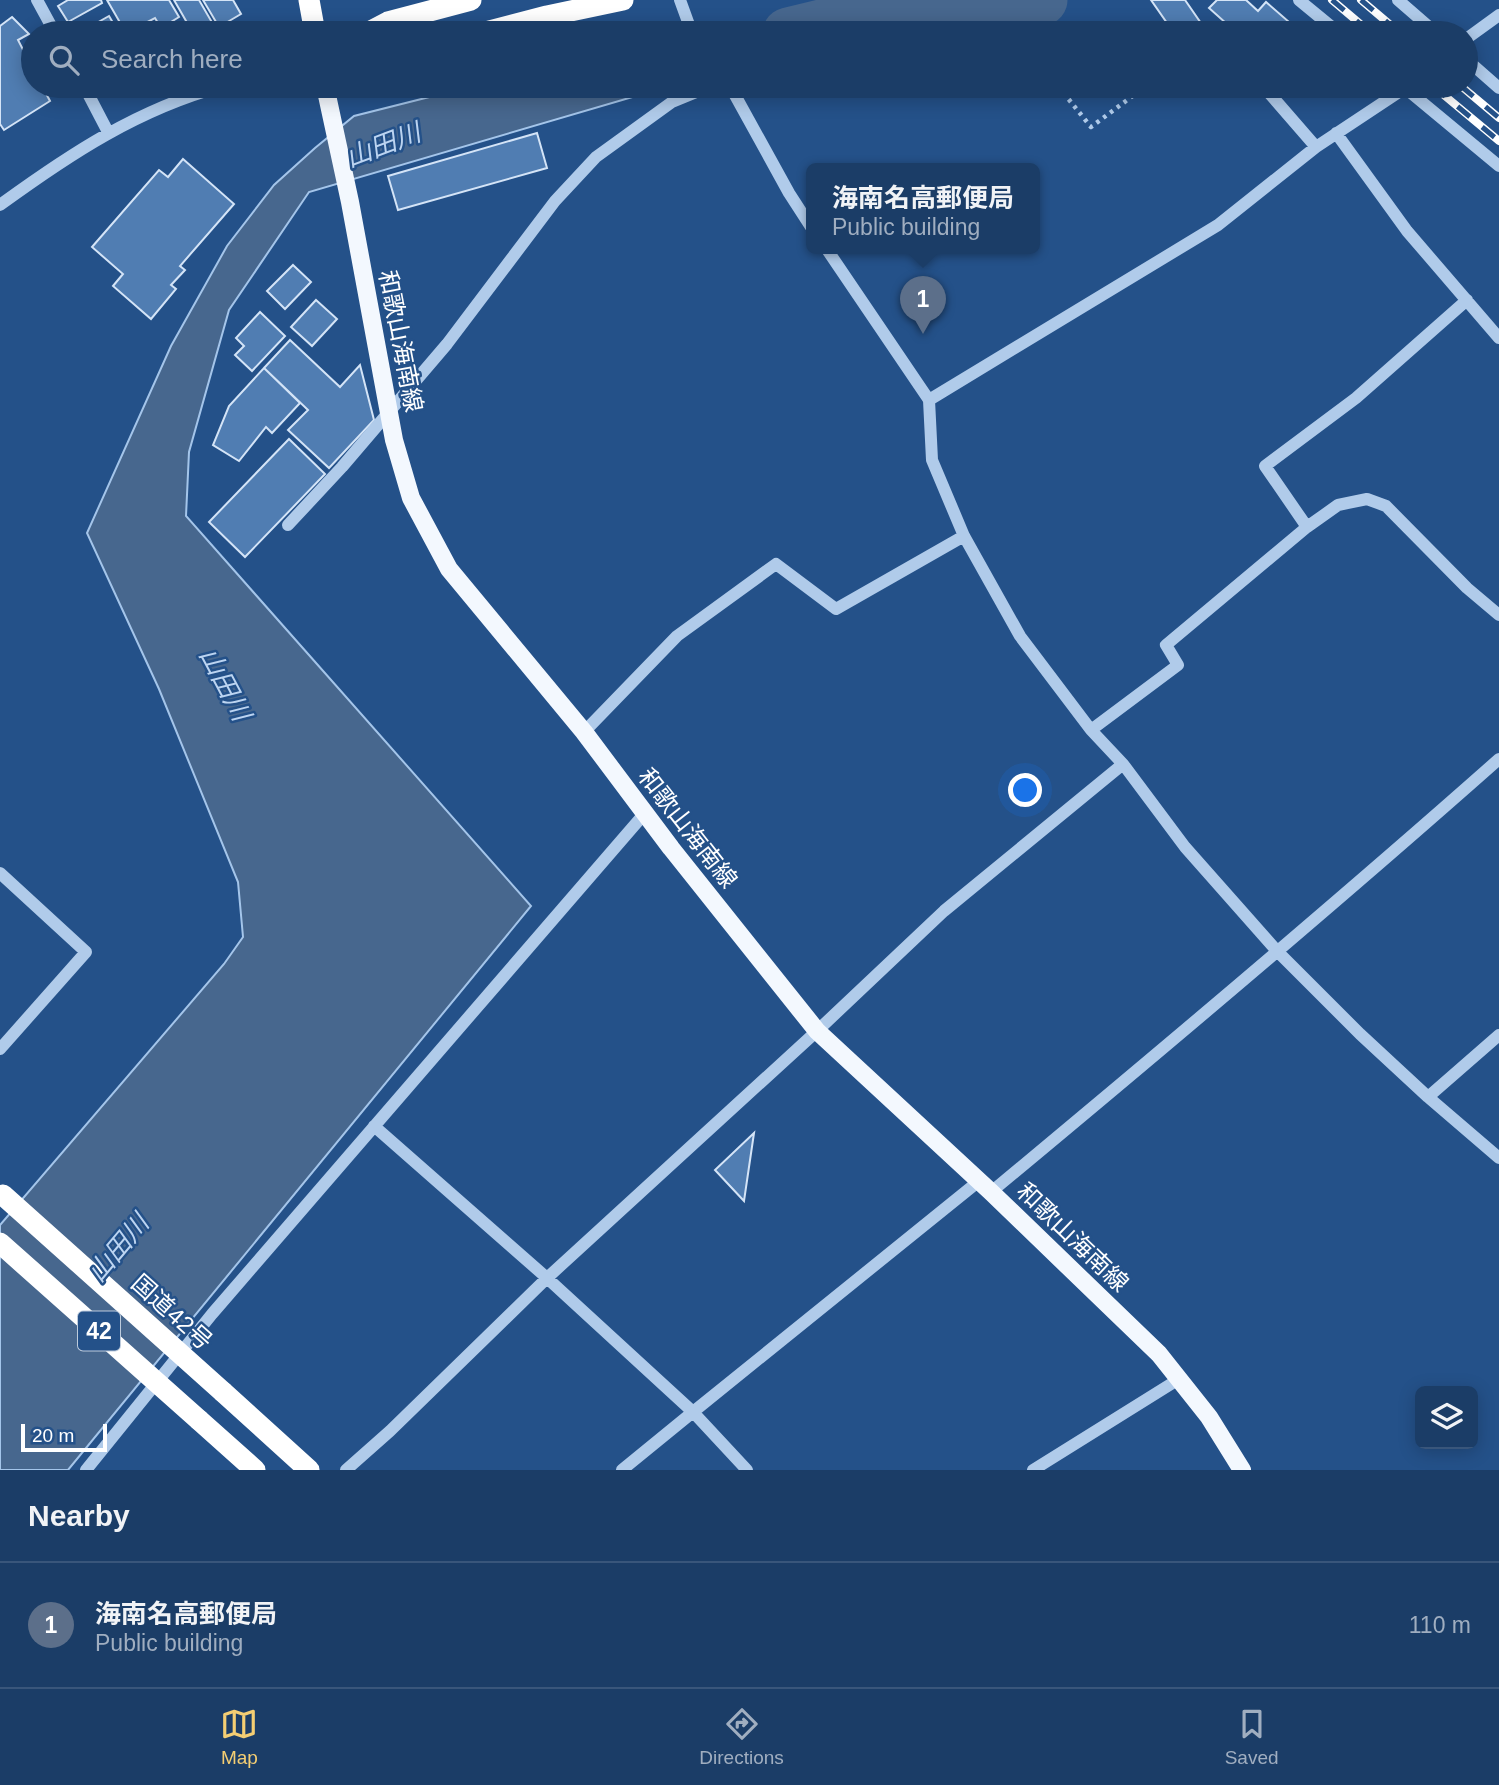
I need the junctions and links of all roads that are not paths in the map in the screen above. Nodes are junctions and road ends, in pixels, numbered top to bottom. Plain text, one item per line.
1 (37, 0) edge
2 (309, 0) edge
3 (471, 0) edge
4 (624, 0) edge
5 (680, 0) edge
6 (1299, 0) edge
7 (1398, 0) edge
8 (545, 8) edge
9 (1499, 15) edge
10 (48, 21) edge
11 (313, 21) edge
12 (392, 21) edge
13 (512, 21) edge
14 (688, 21) edge
15 (1324, 21) edge
16 (1422, 21) edge
17 (1478, 31) edge
18 (1478, 70) edge
19 (1499, 88) edge
20 (90, 98) edge
21 (188, 98) edge
22 (328, 98) edge
23 (682, 98) edge
24 (737, 98) edge
25 (1273, 98) edge
26 (1388, 98) edge
27 (1418, 98) edge
28 (108, 132) junction
29 (1336, 132) junction
30 (1316, 147) junction
31 (1499, 166) edge
32 (0, 205) edge
33 (806, 218) edge
34 (829, 254) edge
35 (1467, 300) junction
36 (1499, 338) edge
37 (929, 400) junction
38 (389, 412) junction
39 (288, 525) dead end
40 (1307, 527) junction
41 (964, 536) junction
42 (1499, 615) edge
43 (1091, 730) junction
44 (584, 732) junction
45 (1499, 759) edge
46 (1123, 764) junction
47 (645, 813) junction
48 (0, 873) edge
49 (1277, 951) junction
50 (817, 1031) junction
51 (1499, 1035) edge
52 (0, 1049) edge
53 (1429, 1097) junction
54 (374, 1126) junction
55 (1499, 1158) edge
56 (985, 1187) junction
57 (2, 1194) edge
58 (0, 1242) edge
59 (547, 1278) junction
60 (1179, 1378) junction
61 (693, 1412) junction
62 (86, 1470) edge
63 (255, 1470) edge
64 (309, 1470) edge
65 (346, 1470) edge
66 (622, 1470) edge
67 (747, 1470) edge
68 (1033, 1470) edge
69 (1242, 1470) edge

1 - 10 street
2 - 11 highway
3 - 12 highway
4 - 8 highway
5 - 14 street
6 - 15 street
7 - 16 street
8 - 13 highway
9 - 17 street
18 - 19 street
20 - 28 street
21 - 28 street
22 - 38 main road, 和歌山海南線
23 - 38 street
24 - 33 street
25 - 30 street
26 - 29 street
27 - 31 street
28 - 32 street
29 - 30 street
29 - 35 street
30 - 37 street
34 - 37 street
35 - 36 street
35 - 40 street
37 - 41 street
38 - 39 street
38 - 44 main road, 和歌山海南線
40 - 42 street
40 - 43 street
41 - 43 street
41 - 44 street
43 - 46 street
44 - 47 main road, 和歌山海南線
45 - 49 street
46 - 49 street
46 - 50 street
47 - 50 main road, 和歌山海南線
47 - 54 street
48 - 52 street
49 - 53 street
49 - 56 street
50 - 56 main road, 和歌山海南線
50 - 59 street
51 - 53 street
53 - 55 street
54 - 59 street
54 - 62 street
56 - 60 main road, 和歌山海南線
56 - 61 street
57 - 64 highway, 国道42号 / 42, bridge
58 - 63 highway, 42, bridge
59 - 61 street
59 - 65 street
60 - 68 street
60 - 69 main road, 和歌山海南線
61 - 66 street
61 - 67 street

